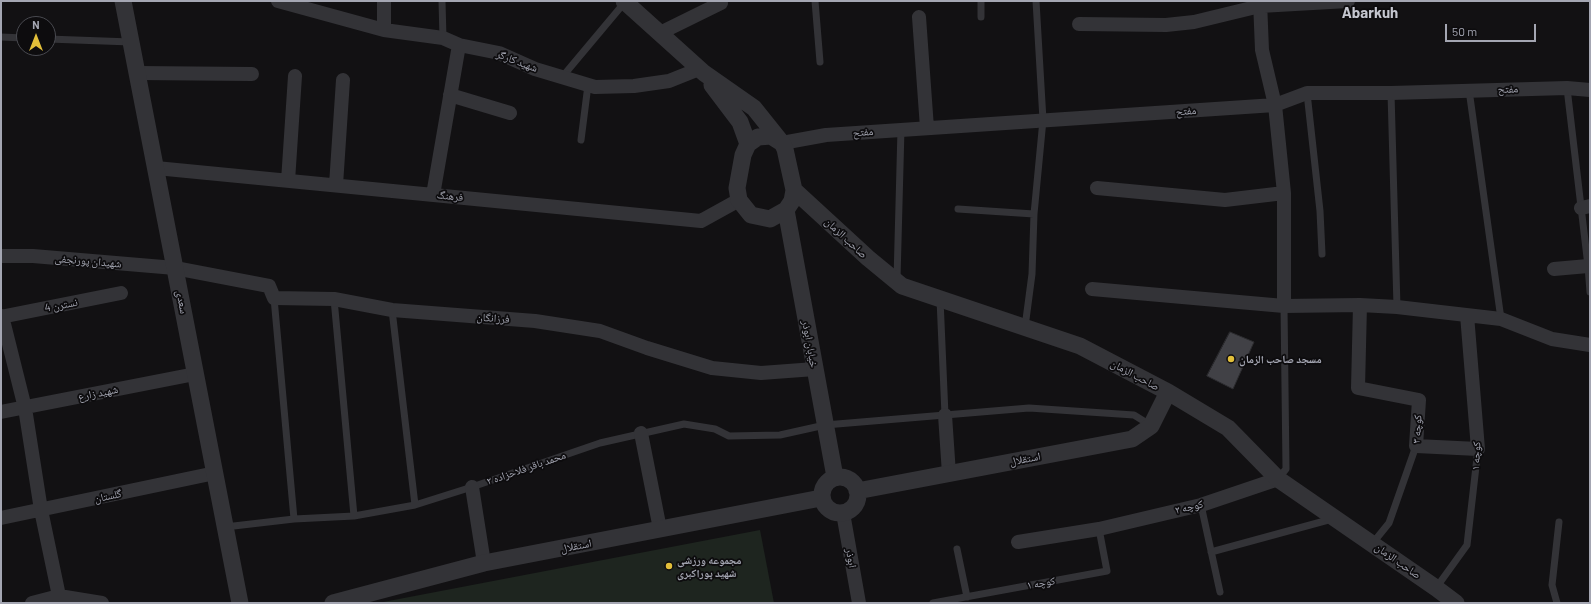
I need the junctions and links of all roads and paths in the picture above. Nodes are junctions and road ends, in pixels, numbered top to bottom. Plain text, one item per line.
1 (123, 1) edge
2 (278, 1) edge
3 (384, 1) edge
4 (442, 1) edge
5 (720, 1) edge
6 (815, 1) edge
7 (981, 1) edge
8 (1036, 1) edge
9 (1348, 1) edge
10 (625, 2) edge
11 (1260, 4) edge
12 (919, 18) dead end
13 (981, 18) dead end
14 (1079, 24) dead end
15 (384, 30) junction
16 (660, 33) junction
17 (1, 37) edge
18 (16, 38) edge
19 (444, 38) junction
20 (56, 39) edge
21 (131, 42) junction
22 (459, 45) junction
23 (820, 62) dead end
24 (702, 71) junction
25 (137, 73) junction
26 (252, 74) dead end
27 (295, 76) dead end
28 (563, 76) junction
29 (342, 80) dead end
30 (588, 85) junction
31 (1567, 88) junction
32 (1469, 90) junction
33 (1590, 90) edge
34 (1307, 93) junction
35 (1391, 93) junction
36 (450, 95) junction
37 (1275, 105) junction
38 (510, 113) dead end
39 (1043, 120) junction
40 (927, 128) junction
41 (902, 129) junction
42 (581, 140) dead end
43 (782, 143) junction
44 (748, 144) junction
45 (156, 168) junction
46 (288, 181) junction
47 (336, 185) junction
48 (1097, 188) dead end
49 (794, 190) junction
50 (1284, 193) junction
51 (433, 195) junction
52 (739, 200) junction
53 (1586, 207) edge
54 (958, 209) dead end
55 (786, 210) junction
56 (1034, 214) junction
57 (1322, 254) dead end
58 (1, 256) edge
59 (1588, 266) junction
60 (175, 268) junction
61 (1554, 269) dead end
62 (897, 281) junction
63 (1092, 289) dead end
64 (1590, 292) edge
65 (121, 293) dead end
66 (274, 298) junction
67 (334, 299) junction
68 (940, 299) junction
69 (1360, 305) junction
70 (1284, 306) junction
71 (1397, 307) junction
72 (392, 310) junction
73 (1467, 315) junction
74 (2, 316) edge
75 (1501, 319) junction
76 (1025, 328) junction
77 (1590, 345) edge
78 (815, 369) junction
79 (195, 374) junction
80 (1168, 392) junction
81 (24, 408) junction
82 (1, 412) edge
83 (945, 415) junction
84 (825, 425) junction
85 (1151, 426) junction
86 (641, 433) junction
87 (1416, 446) junction
88 (1478, 449) junction
89 (215, 473) junction
90 (949, 474) junction
91 (835, 477) junction
92 (1278, 479) junction
93 (472, 487) junction
94 (857, 491) junction
95 (821, 498) junction
96 (415, 505) junction
97 (1201, 505) junction
98 (41, 510) junction
99 (843, 513) junction
100 (354, 516) junction
101 (1, 518) edge
102 (294, 518) junction
103 (1334, 518) junction
104 (1559, 522) dead end
105 (225, 527) junction
106 (660, 529) junction
107 (1098, 529) junction
108 (1018, 542) dead end
109 (1372, 544) junction
110 (957, 549) dead end
111 (1211, 552) junction
112 (484, 563) junction
113 (1436, 588) junction
114 (1220, 592) dead end
115 (967, 597) junction
116 (59, 600) edge
117 (32, 603) edge
118 (102, 603) edge
119 (240, 603) edge
120 (333, 603) edge
121 (859, 603) edge
122 (933, 603) edge
123 (1456, 603) edge
124 (1557, 603) edge

1 - 21 street, سعدی
2 - 15 street, شهید کارگر
3 - 15 street
4 - 19 lane
5 - 16 street
6 - 23 lane
7 - 13 lane
8 - 39 lane
9 - 11 street
10 - 16 street
10 - 28 lane
11 - 14 street
11 - 37 street
12 - 40 street
15 - 19 street, شهید کارگر
16 - 24 street
17 - 18 lane
19 - 22 street, شهید کارگر
20 - 21 lane
21 - 25 street, سعدی
22 - 28 street, شهید کارگر
22 - 36 street
24 - 30 street, شهید کارگر
24 - 43 street
24 - 44 street
25 - 26 street
25 - 45 street, سعدی
27 - 46 street
28 - 30 street, شهید کارگر
29 - 47 street
30 - 42 lane
31 - 32 street, مفتح
31 - 33 street, مفتح
31 - 53 lane
32 - 35 street, مفتح
32 - 75 lane
34 - 35 street, مفتح
34 - 37 street, مفتح
34 - 57 lane
35 - 71 lane
36 - 38 street
36 - 51 street
37 - 39 street, مفتح
37 - 50 street
39 - 40 street, مفتح
39 - 56 lane
40 - 41 street, مفتح
41 - 43 street, مفتح
41 - 62 lane
43 - 44 street
43 - 49 street
44 - 52 street
45 - 46 street, فرهنگ
45 - 60 street, سعدی
46 - 47 street, فرهنگ
47 - 51 street, فرهنگ
48 - 50 street
49 - 55 street
49 - 62 street, صاحب الزمان
50 - 70 street
51 - 52 street, فرهنگ
52 - 55 street
53 - 59 lane
54 - 56 lane
55 - 78 street, خیابان ابوذر
56 - 76 lane
58 - 60 street, شهیدان پورنجفی
59 - 61 street
59 - 64 lane
60 - 66 street
60 - 79 street, سعدی
62 - 68 street, صاحب الزمان
63 - 70 street
65 - 74 street, نسترن 4
66 - 67 street, فرزانگان
66 - 102 lane
67 - 72 street, فرزانگان
67 - 100 lane
68 - 76 street, صاحب الزمان
68 - 83 lane
69 - 70 street
69 - 71 street
69 - 87 street, کوچه ۳
70 - 92 lane
71 - 73 street
72 - 78 street, فرزانگان
72 - 96 lane
73 - 75 street
73 - 88 street, کوچه ۱
74 - 81 street
75 - 77 street
76 - 80 street, صاحب الزمان
78 - 84 street, خیابان ابوذر
79 - 81 street, شهید زارع
79 - 89 street, سعدی
80 - 85 street, استقلال
80 - 92 street, صاحب الزمان
81 - 82 street, شهید زارع
81 - 98 street
83 - 84 lane, محمد باقر فلاحزاده ۲
83 - 85 lane, محمد باقر فلاحزاده ۲
83 - 90 street
84 - 86 lane, محمد باقر فلاحزاده ۲
84 - 91 street, خیابان ابوذر
85 - 90 street, استقلال
86 - 93 lane, محمد باقر فلاحزاده ۲
86 - 106 street
87 - 88 street
87 - 109 lane, کوچه ۳
88 - 113 lane, کوچه ۱
89 - 98 street, گلستان
89 - 105 street, سعدی
90 - 94 street, استقلال
91 - 94 street
91 - 95 street
92 - 97 street, کوچه ۲
92 - 103 street, صاحب الزمان
93 - 96 lane, محمد باقر فلاحزاده ۲
93 - 112 street
94 - 99 street
95 - 99 street
95 - 106 street, استقلال
96 - 100 lane, محمد باقر فلاحزاده ۲
97 - 107 street, کوچه ۲
97 - 111 lane
98 - 101 street, گلستان
98 - 116 street
99 - 121 street, ابوذر
100 - 102 lane, محمد باقر فلاحزاده ۲
102 - 105 lane, محمد باقر فلاحزاده ۲
103 - 109 street, صاحب الزمان
103 - 111 lane
104 - 124 lane
105 - 119 street, سعدی
106 - 112 street, استقلال
107 - 108 street, کوچه ۲
107 - 115 lane, کوچه ۱
109 - 113 street, صاحب الزمان
110 - 115 lane
111 - 114 lane
112 - 120 street, استقلال
113 - 123 street, صاحب الزمان
115 - 122 lane, کوچه ۱
116 - 117 street
116 - 118 street

